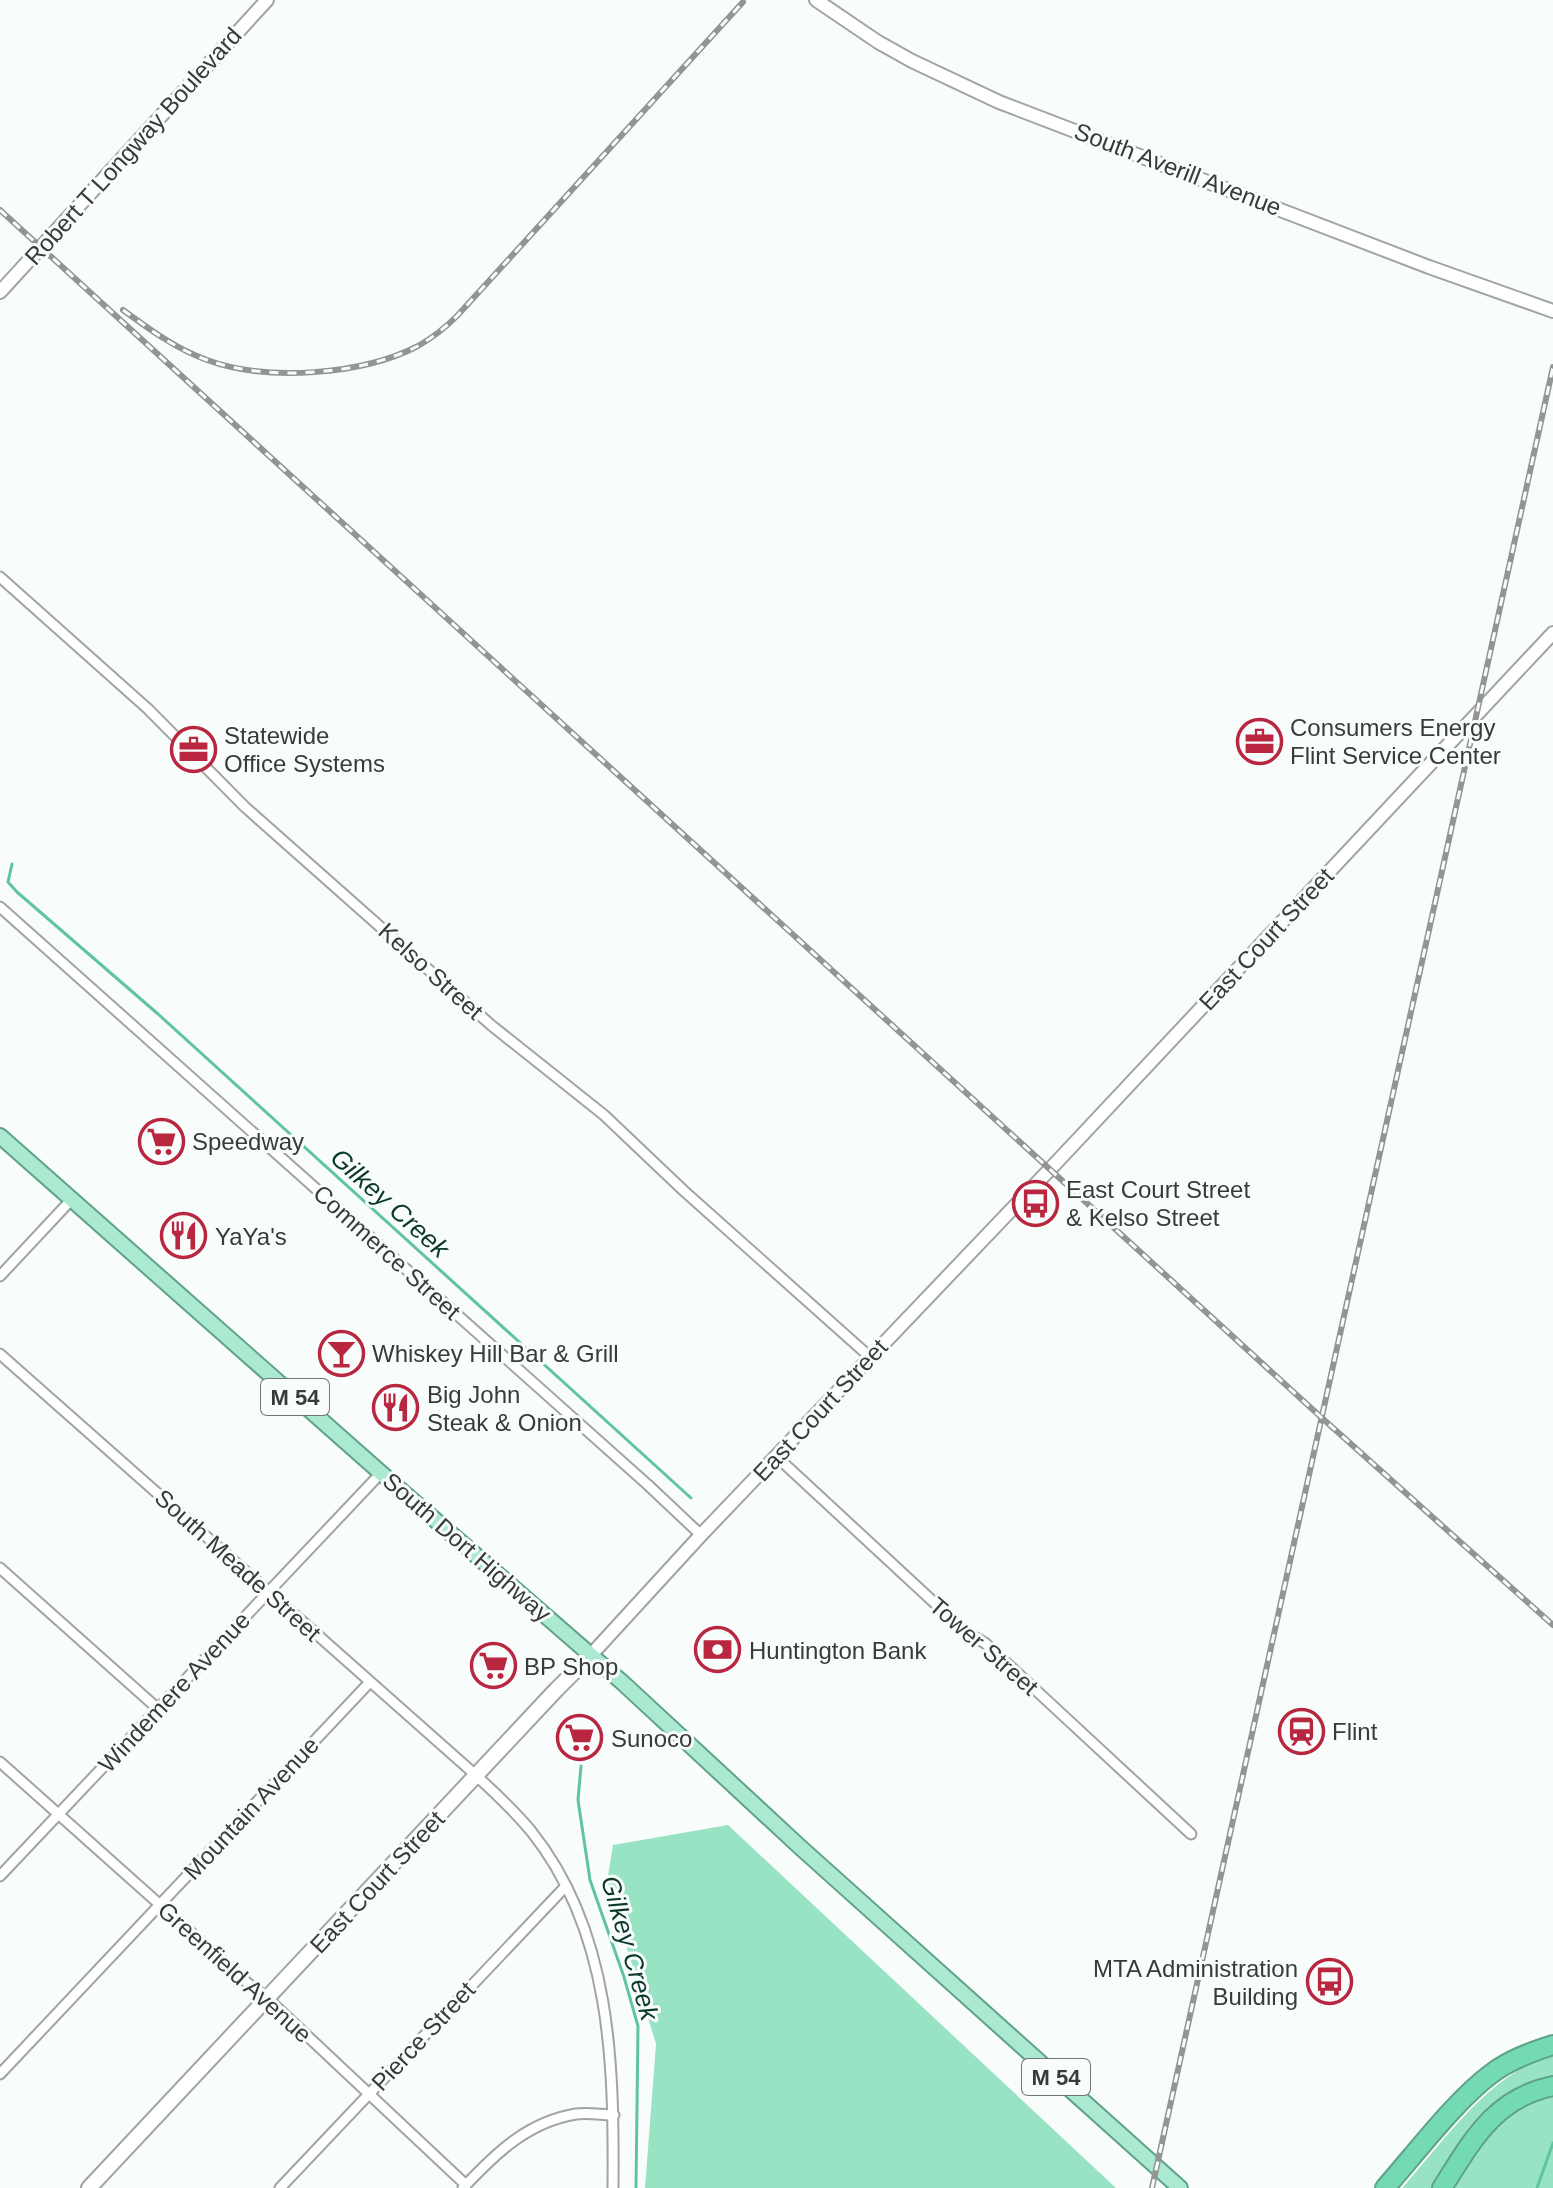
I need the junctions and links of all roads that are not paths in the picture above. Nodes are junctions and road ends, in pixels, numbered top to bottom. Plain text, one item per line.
1 (267, 0) edge
2 (816, 0) edge
3 (0, 292) edge
4 (1553, 311) edge
5 (0, 577) edge
6 (1553, 633) edge
7 (0, 907) edge
8 (0, 1136) edge
9 (72, 1199) junction
10 (0, 1276) edge
11 (0, 1354) edge
12 (870, 1357) junction
13 (777, 1457) junction
14 (381, 1473) junction
15 (701, 1535) junction
16 (0, 1568) edge
17 (268, 1592) junction
18 (591, 1655) junction
19 (370, 1682) junction
20 (157, 1708) junction
21 (0, 1762) edge
22 (476, 1776) junction
23 (59, 1814) junction
24 (1191, 1834) dead end
25 (0, 1876) edge
26 (566, 1886) junction
27 (159, 1905) junction
28 (268, 1999) junction
29 (1553, 2045) edge
30 (0, 2074) edge
31 (1553, 2086) edge
32 (369, 2093) junction
33 (614, 2115) junction
34 (464, 2186) edge
35 (89, 2188) edge
36 (280, 2188) edge
37 (613, 2188) edge
38 (1180, 2188) edge
39 (1385, 2188) edge
40 (1442, 2188) edge

1 - 3 street, Robert T Longway Boulevard
2 - 4 street, South Averill Avenue
5 - 12 street, Kelso Street
6 - 12 street, East Court Street
7 - 15 street, Commerce Street
8 - 9 main road, South Dort Highway / M 54
9 - 10 street
9 - 14 main road, South Dort Highway / M 54
11 - 17 street, South Meade Street
12 - 13 street, East Court Street
13 - 15 street, East Court Street
13 - 24 street, Tower Street
14 - 17 street, Windemere Avenue
14 - 18 main road, South Dort Highway / M 54
15 - 18 street, East Court Street
16 - 20 street
17 - 19 street, South Meade Street
17 - 20 street, Windemere Avenue
18 - 22 main road, East Court Street
18 - 38 main road, South Dort Highway / M 54
19 - 22 street, South Meade Street
19 - 27 street, Mountain Avenue
20 - 23 street, Windemere Avenue
21 - 23 street, Greenfield Avenue
22 - 26 street, South Meade Street
22 - 28 main road, East Court Street
23 - 25 street, Windemere Avenue
23 - 27 street, Greenfield Avenue
26 - 32 street, Pierce Street
26 - 33 street, South Meade Street
27 - 28 street, Greenfield Avenue
27 - 30 street, Mountain Avenue
28 - 32 street, Greenfield Avenue
28 - 35 main road, East Court Street
29 - 39 highway
31 - 40 highway
32 - 34 street, Greenfield Avenue
32 - 36 street, Pierce Street
33 - 34 street
33 - 37 street, South Meade Street

